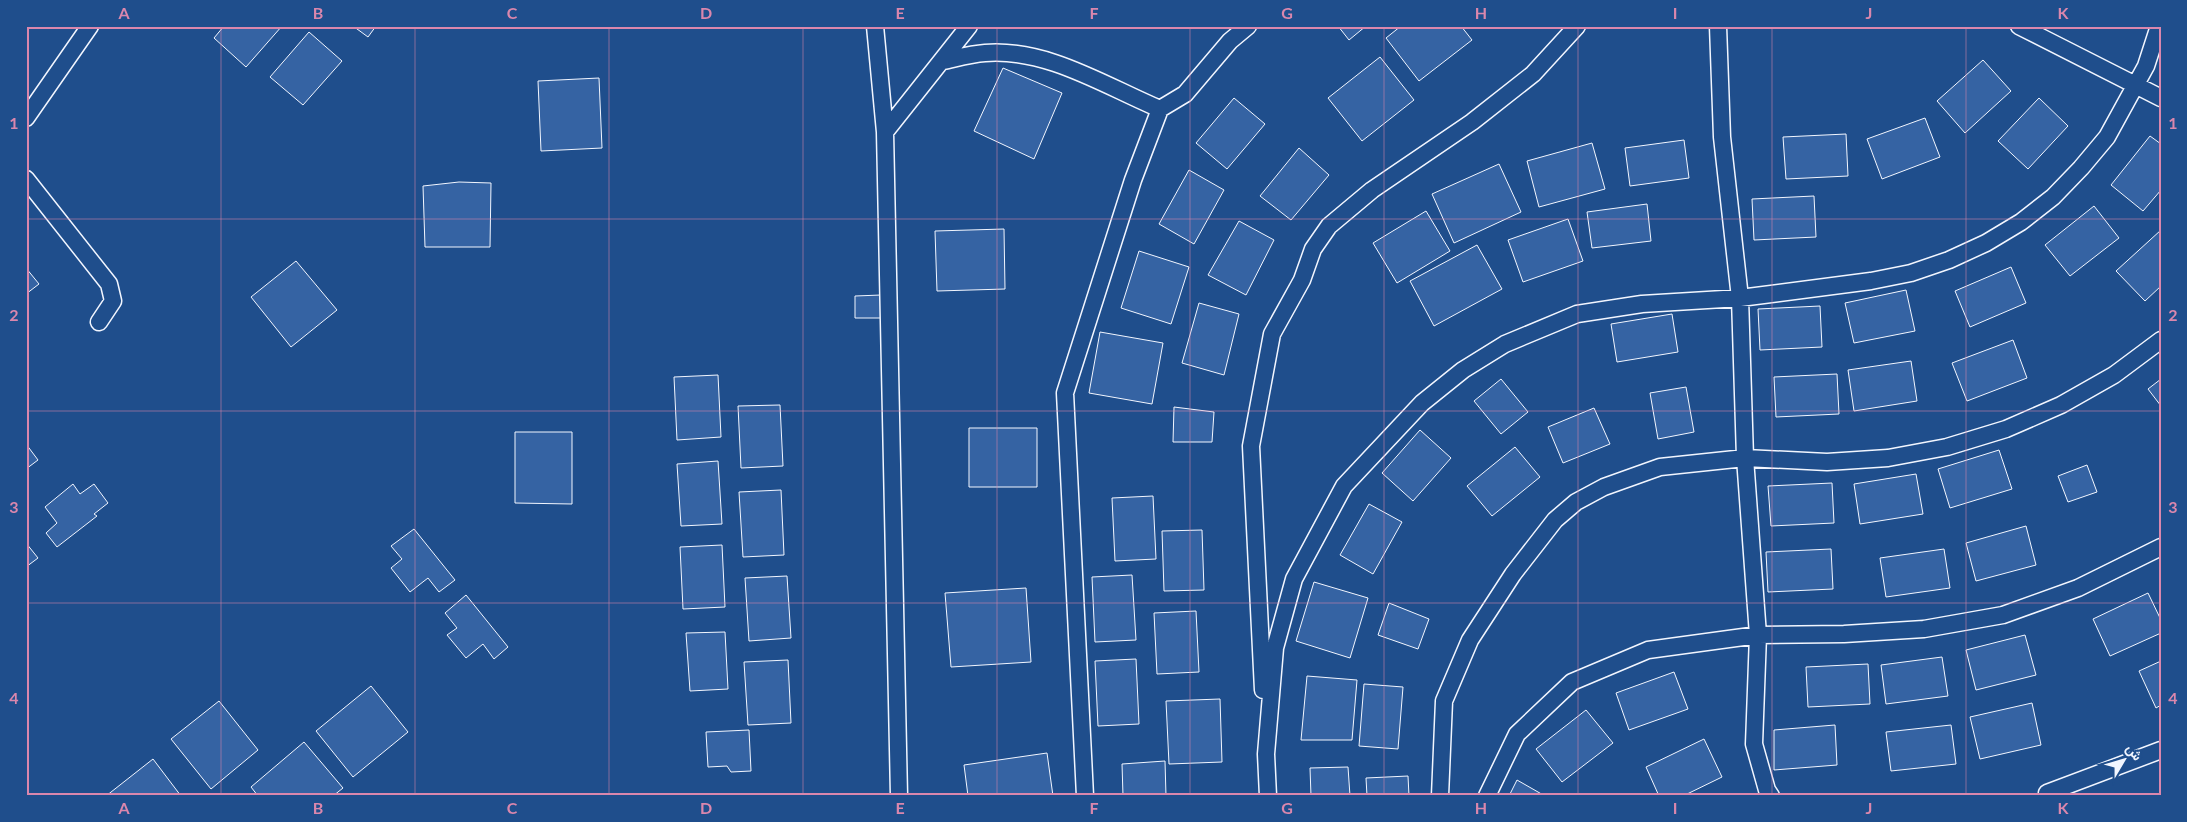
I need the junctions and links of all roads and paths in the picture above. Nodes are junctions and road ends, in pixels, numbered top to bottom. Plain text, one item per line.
1 (90, 26) edge
2 (875, 26) edge
3 (970, 26) edge
4 (1248, 26) edge
5 (1577, 26) edge
6 (1718, 26) edge
7 (2019, 26) edge
8 (2159, 26) edge
9 (943, 61) junction
10 (2136, 85) junction
11 (2161, 98) edge
12 (1160, 109) junction
13 (26, 118) edge
14 (885, 132) junction
15 (26, 179) edge
16 (1740, 298) junction
17 (99, 322) dead end
18 (2161, 340) edge
19 (1745, 458) junction
20 (2161, 547) edge
21 (1758, 635) junction
22 (2161, 750) edge
23 (1266, 754) junction
24 (2042, 794) edge
25 (899, 796) edge
26 (1085, 796) edge
27 (1268, 796) edge
28 (1440, 796) edge
29 (1486, 796) edge
30 (1771, 796) edge
31 (2075, 796) edge

1 - 13 street
2 - 14 street
3 - 9 street
4 - 12 street
5 - 23 street
6 - 16 street
7 - 10 street
8 - 10 street
9 - 12 street
9 - 14 street
10 - 11 street
10 - 16 street
12 - 26 street
14 - 25 street
15 - 17 street
16 - 19 street
16 - 23 street
18 - 19 street
19 - 21 street
19 - 28 street
20 - 21 street
21 - 29 street
21 - 30 street
22 - 24 street
23 - 27 street
24 - 31 street

